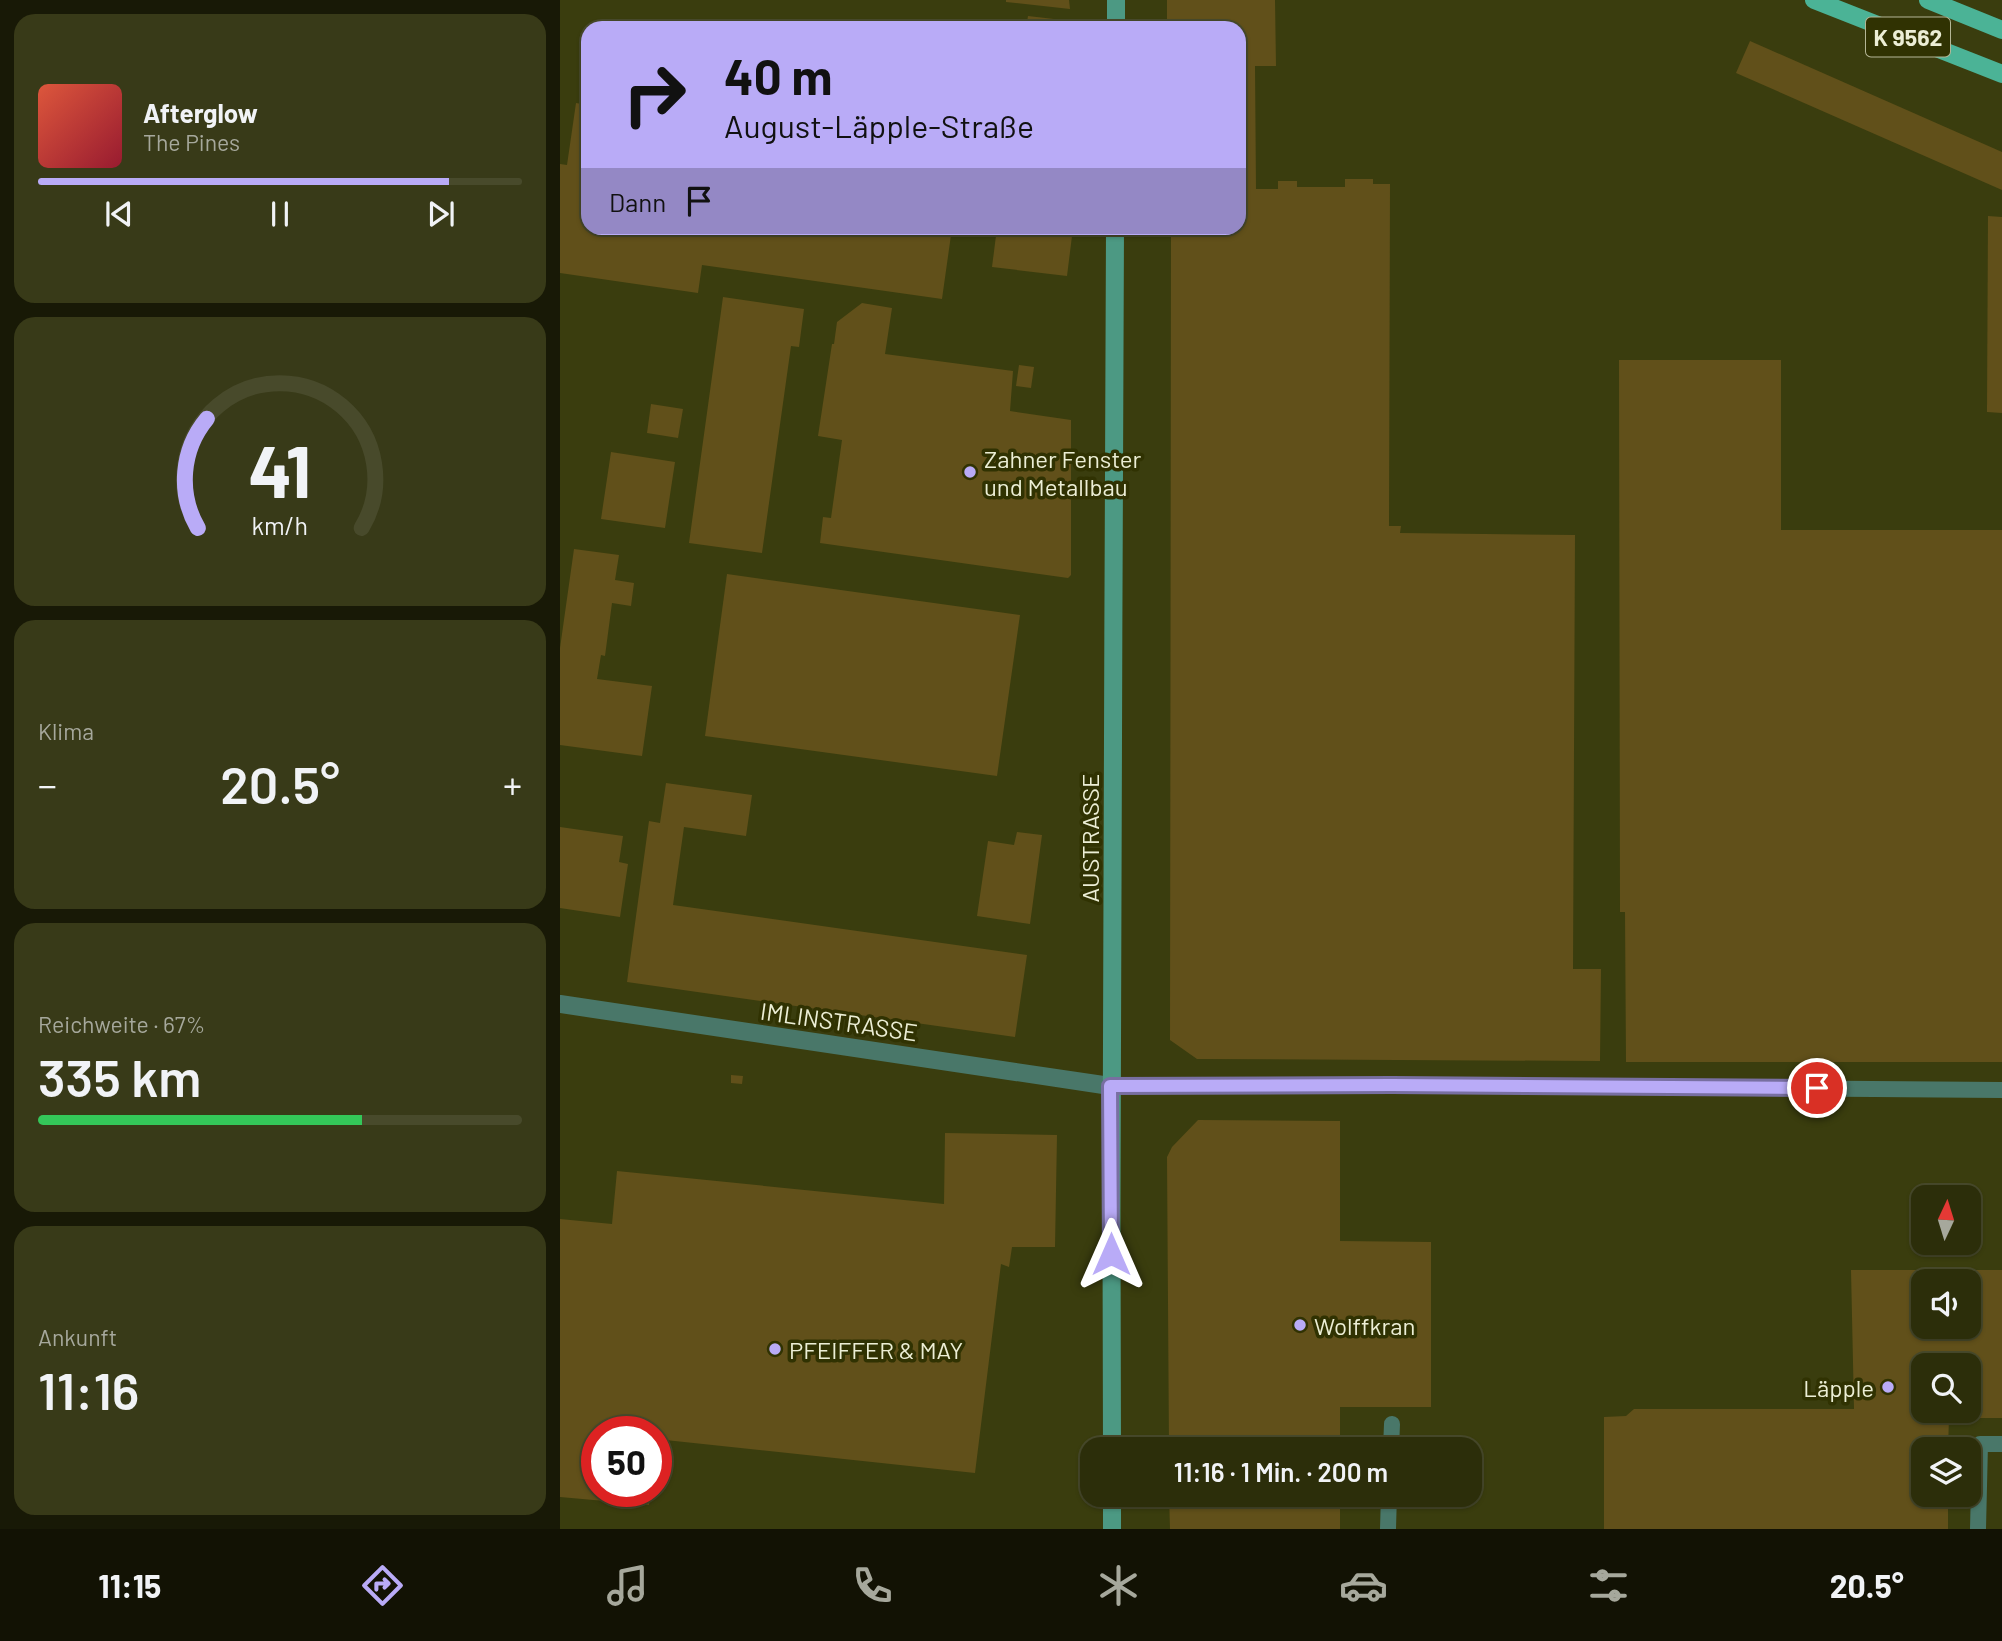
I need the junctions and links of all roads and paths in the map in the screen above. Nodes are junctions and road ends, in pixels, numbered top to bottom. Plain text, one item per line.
1 (1116, 0) edge
2 (1814, 0) edge
3 (1928, 0) edge
4 (1116, 21) edge
5 (2002, 30) edge
6 (2002, 74) edge
7 (1115, 235) edge
8 (560, 1004) edge
9 (1110, 1086) junction
10 (2002, 1090) edge
11 (1392, 1424) dead end
12 (1112, 1437) edge
13 (1391, 1437) edge
14 (2002, 1444) edge
15 (1112, 1507) edge
16 (1389, 1507) edge
17 (1112, 1529) edge
18 (1388, 1529) edge
19 (1978, 1529) edge

1 - 4 main road
2 - 6 main road, K 9562
3 - 5 main road, K 9562
7 - 9 main road, AUSTRASSE
8 - 9 street, IMLINSTRASSE
9 - 10 lane
9 - 12 main road, AUSTRASSE
11 - 13 lane
14 - 19 lane
15 - 17 main road
16 - 18 lane

